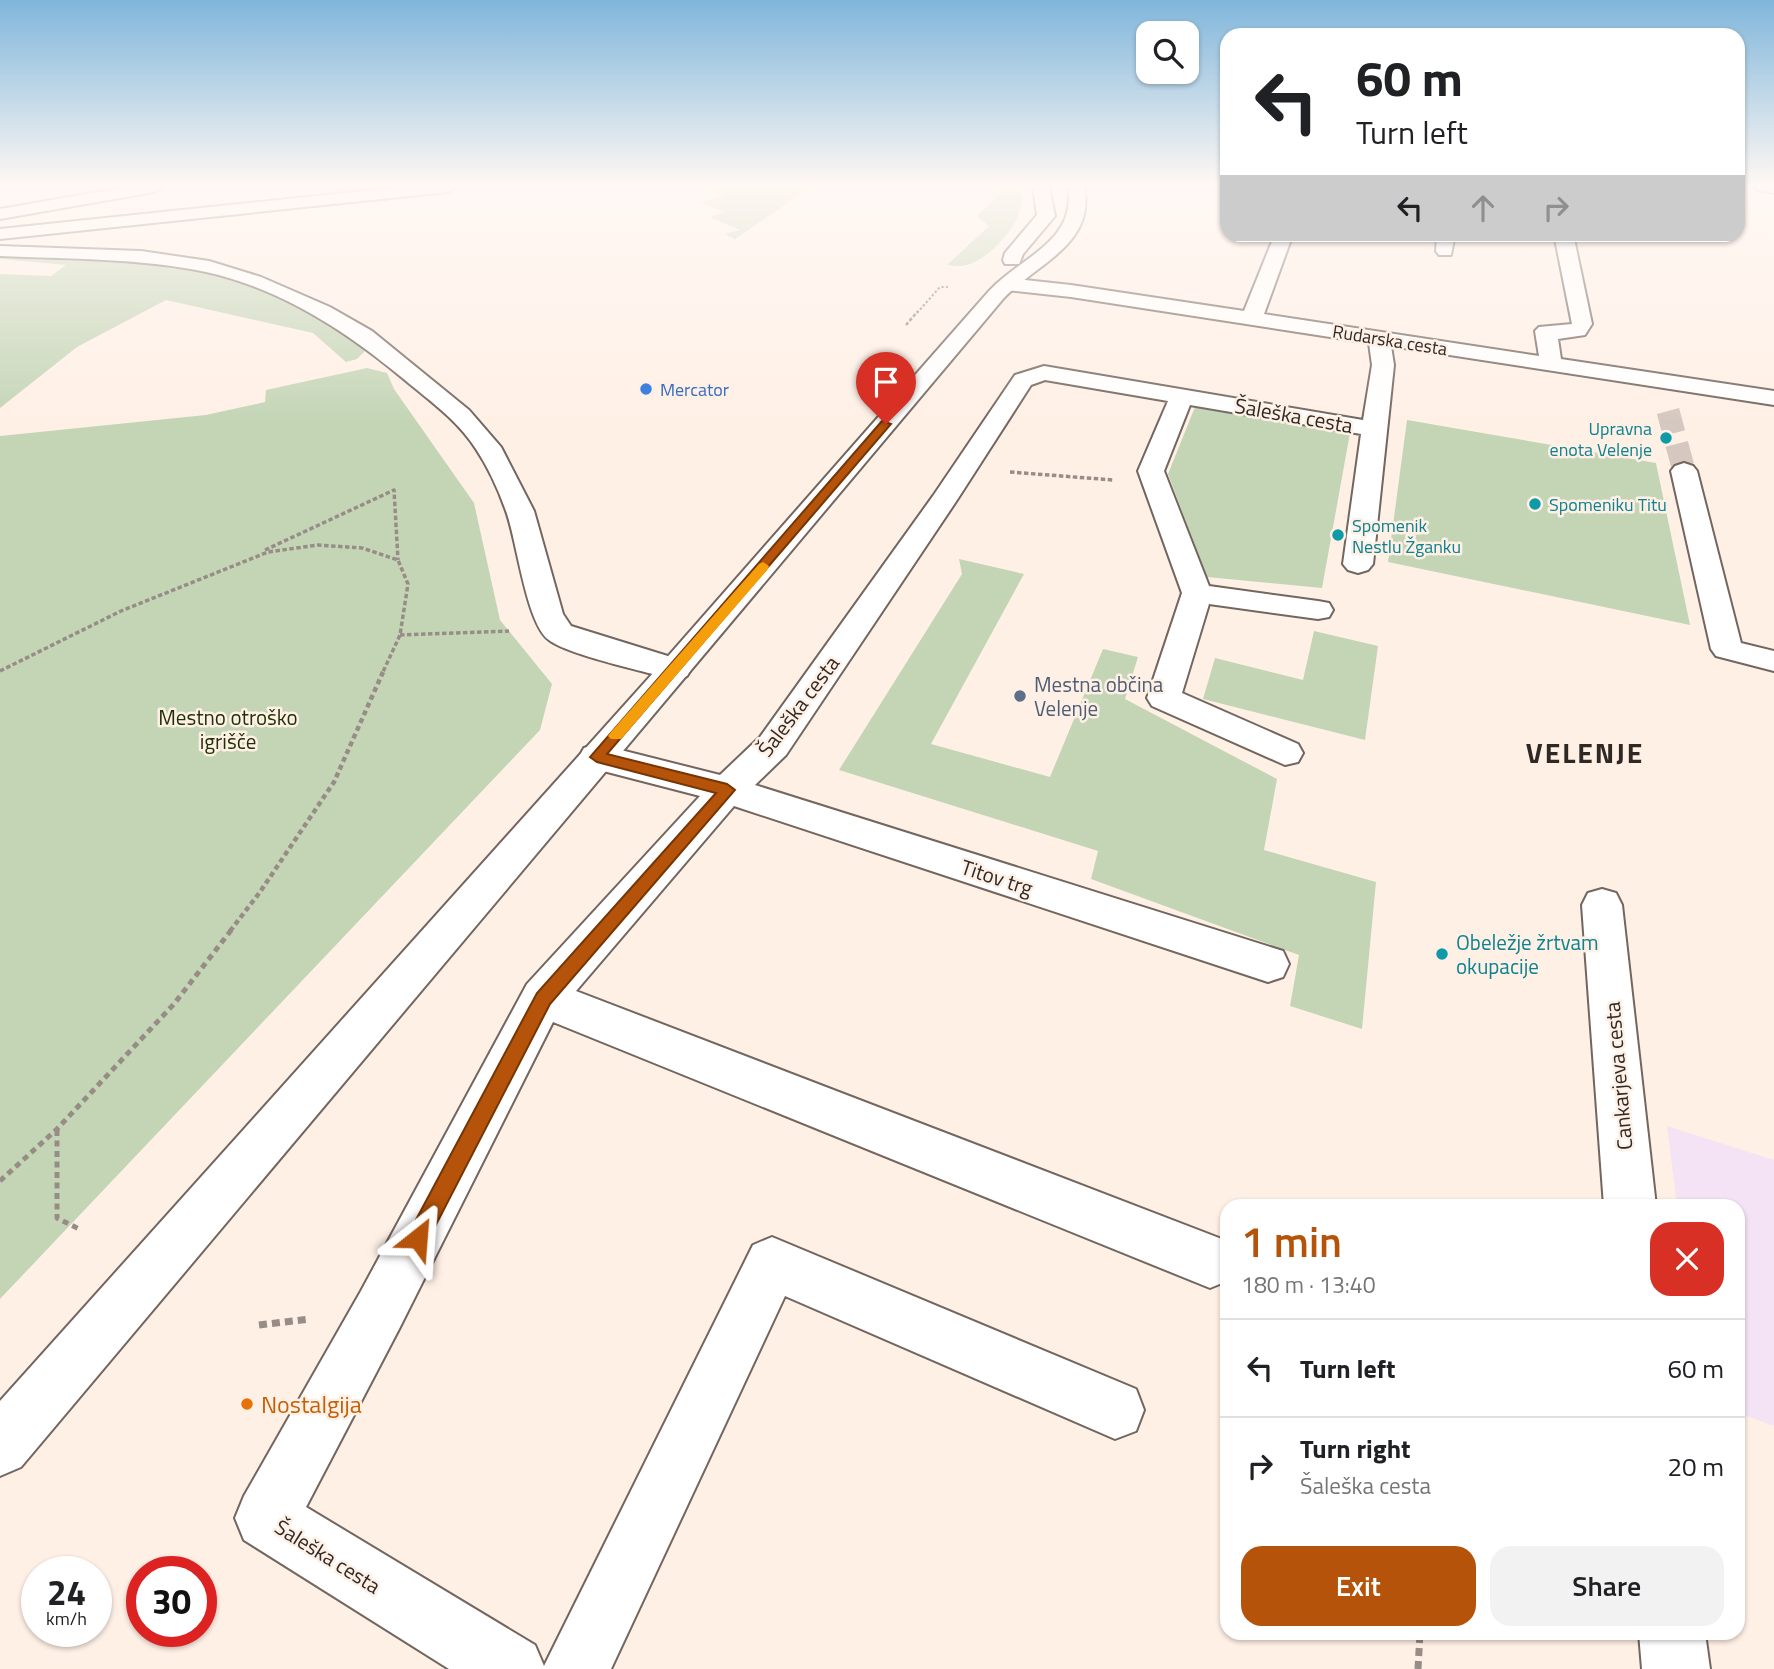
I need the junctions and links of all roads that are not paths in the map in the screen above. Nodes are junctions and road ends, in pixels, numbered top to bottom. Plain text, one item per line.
1 (195, 265) edge
2 (1011, 265) edge
3 (1034, 265) edge
4 (1272, 265) edge
5 (1571, 265) edge
6 (1006, 284) junction
7 (1252, 318) junction
8 (1379, 338) junction
9 (1551, 365) junction
10 (1661, 381) junction
11 (1182, 396) junction
12 (1774, 398) edge
13 (1668, 407) tunnel mouth
14 (1374, 429) junction
15 (1684, 471) tunnel mouth
16 (1358, 564) dead end
17 (1197, 593) junction
18 (1318, 610) dead end
19 (1774, 662) edge
20 (675, 669) junction
21 (1285, 753) dead end
22 (597, 757) junction
23 (727, 790) junction
24 (1602, 905) dead end
25 (1268, 964) dead end
26 (543, 998) junction
27 (1629, 1199) edge
28 (1210, 1261) dead end
29 (1115, 1410) dead end
30 (0, 1446) edge
31 (511, 1669) edge
32 (576, 1669) edge

1 - 20 street
2 - 6 street
3 - 6 street
4 - 7 street
5 - 9 street
6 - 7 street, Rudarska cesta
6 - 20 street
7 - 8 street, Rudarska cesta
8 - 9 street, Rudarska cesta
8 - 14 street, Šaleška cesta
9 - 10 street, Rudarska cesta
10 - 12 street, Rudarska cesta
10 - 13 street
11 - 14 street, Šaleška cesta
11 - 17 street
11 - 23 street, Šaleška cesta
14 - 16 street
15 - 19 street
17 - 18 street
17 - 21 street
20 - 22 street
22 - 23 street, Titov trg
22 - 30 street
23 - 25 street, Titov trg
23 - 26 street, Šaleška cesta
24 - 27 street, Cankarjeva cesta
26 - 28 street
26 - 31 street, Šaleška cesta
29 - 32 street

